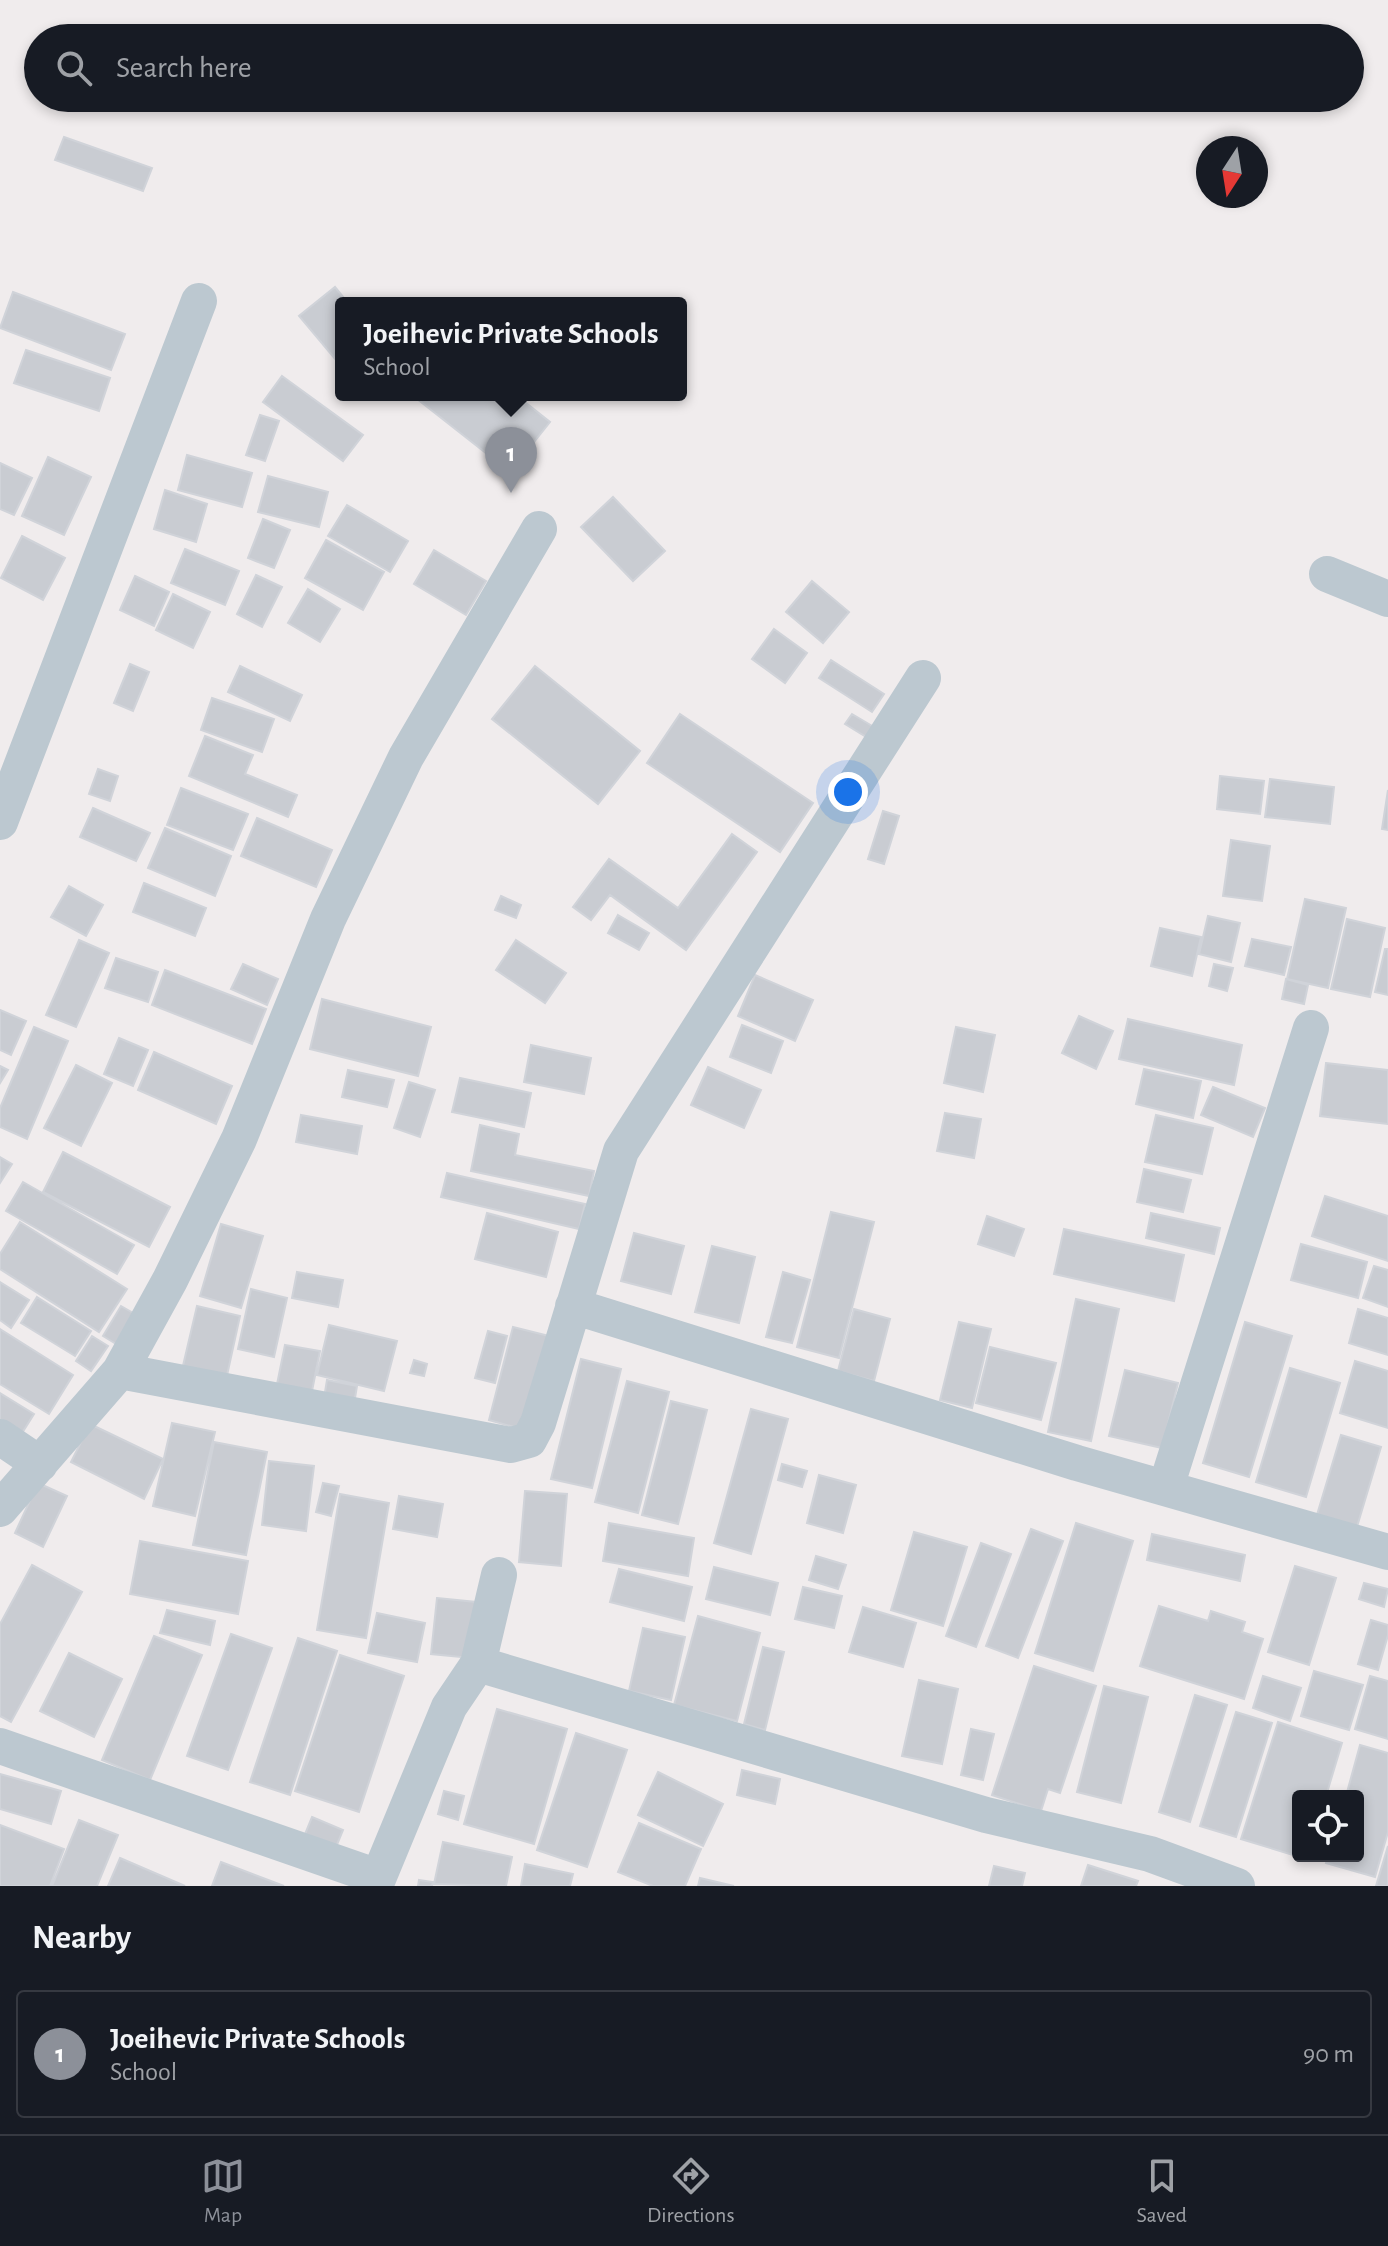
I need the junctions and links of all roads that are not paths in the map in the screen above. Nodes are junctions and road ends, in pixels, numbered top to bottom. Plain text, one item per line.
1 (199, 301) dead end
2 (539, 529) dead end
3 (1327, 574) dead end
4 (1388, 599) edge
5 (923, 678) dead end
6 (0, 822) edge
7 (1311, 1028) dead end
8 (573, 1306) junction
9 (120, 1371) junction
10 (0, 1437) edge
11 (40, 1464) junction
12 (1166, 1487) junction
13 (0, 1509) edge
14 (1388, 1552) edge
15 (499, 1575) dead end
16 (478, 1664) junction
17 (0, 1746) edge
18 (376, 1882) edge
19 (1237, 1886) edge

1 - 6 street
2 - 9 street
3 - 4 street
5 - 8 street
7 - 12 street
8 - 9 street
8 - 12 street
9 - 11 street
10 - 11 street
11 - 13 street
12 - 14 street
15 - 16 street
16 - 18 street
16 - 19 street
17 - 18 street

